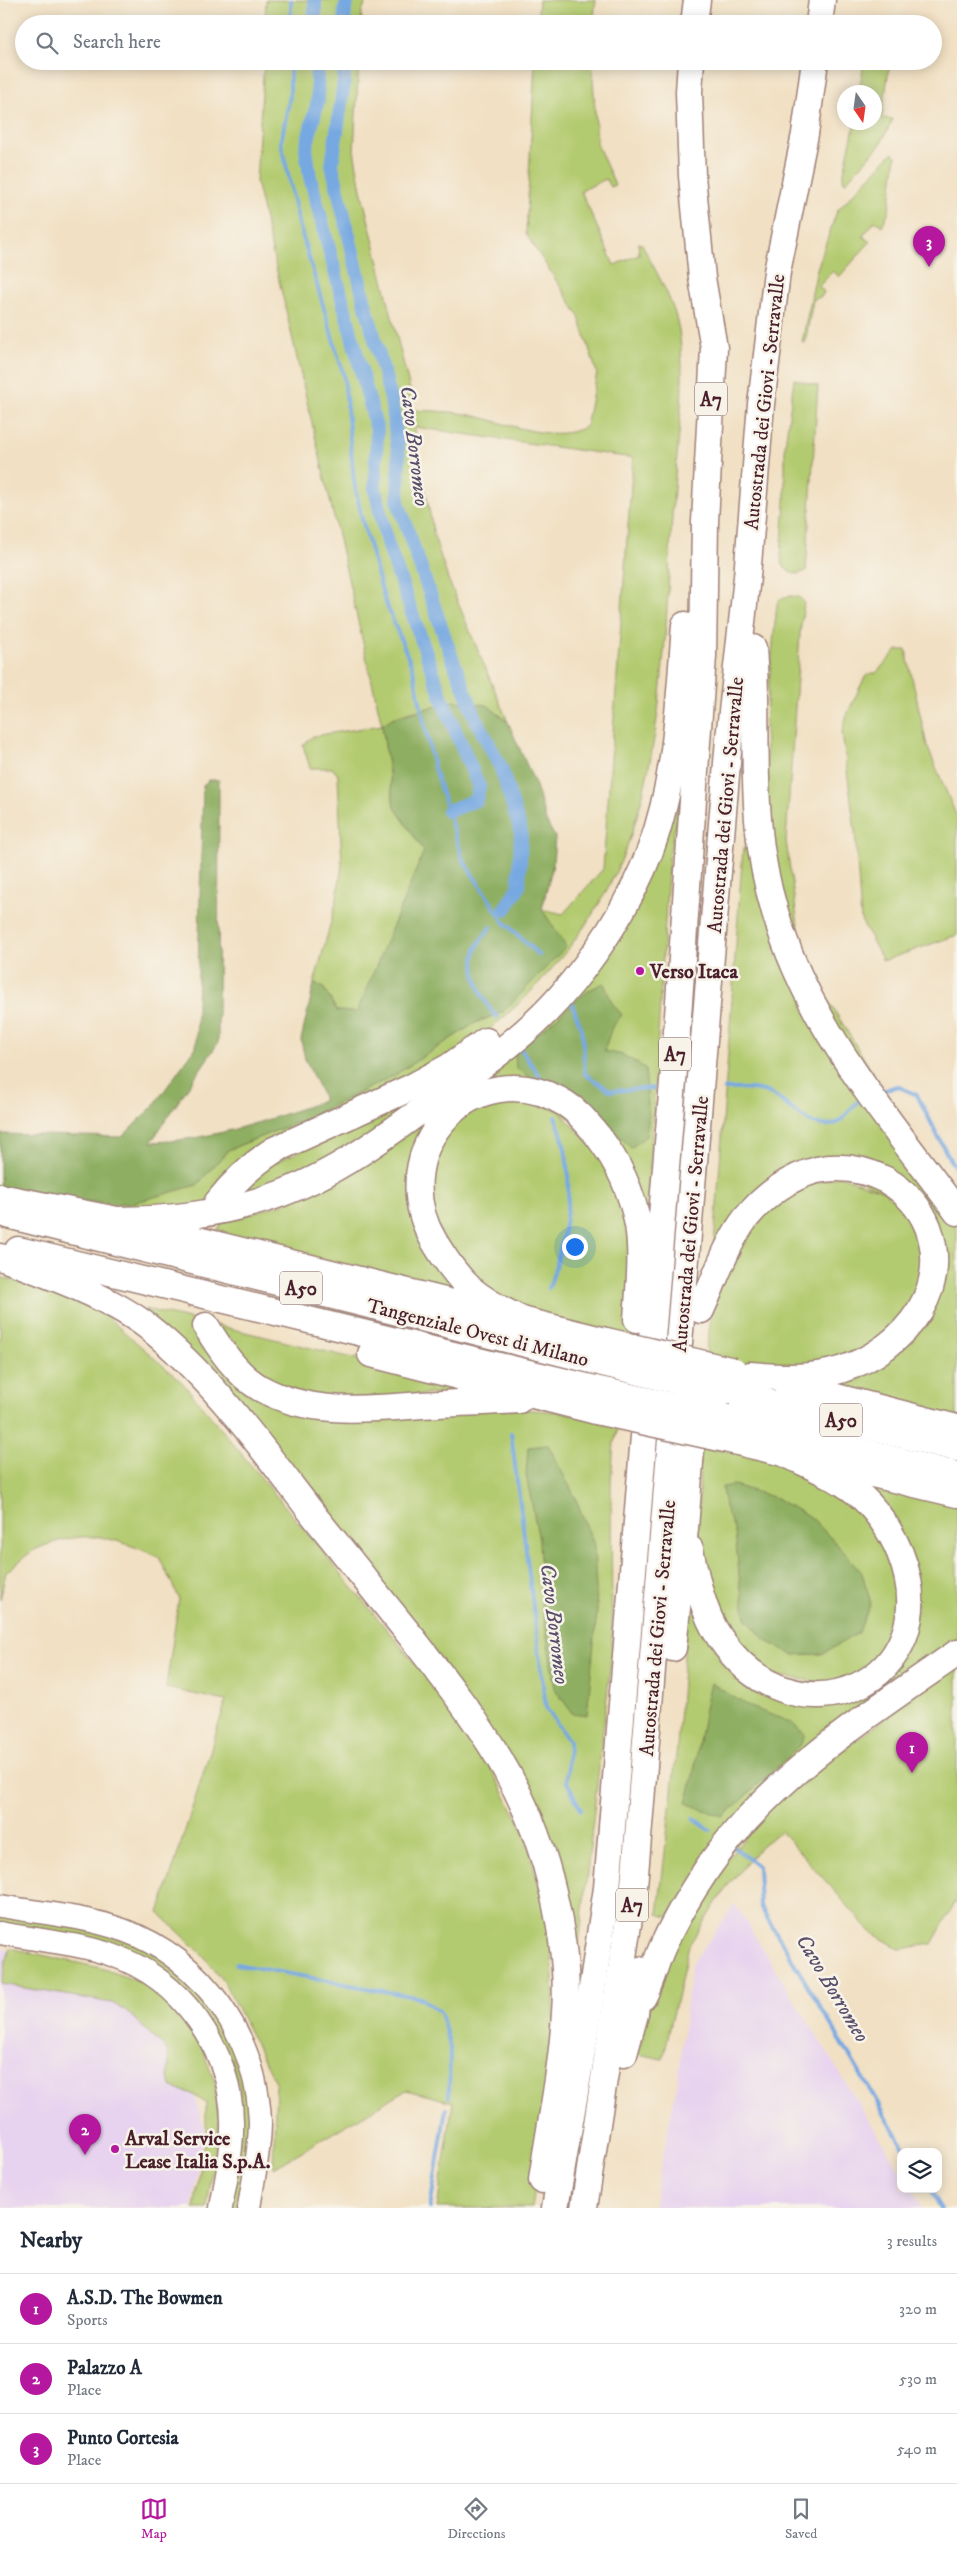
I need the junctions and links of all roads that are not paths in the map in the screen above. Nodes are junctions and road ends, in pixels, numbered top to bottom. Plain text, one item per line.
1 (697, 0) edge
2 (822, 0) edge
3 (695, 15) edge
4 (820, 15) edge
5 (691, 70) edge
6 (814, 70) edge
7 (705, 522) junction
8 (747, 577) junction
9 (685, 625) junction
10 (730, 739) junction
11 (0, 1197) edge
12 (217, 1203) dead end
13 (957, 1212) edge
14 (0, 1213) edge
15 (117, 1220) junction
16 (5, 1255) edge
17 (701, 1310) junction
18 (522, 1320) junction
19 (206, 1326) tunnel mouth
20 (604, 1352) junction
21 (736, 1380) junction
22 (549, 1399) junction
23 (597, 1400) junction
24 (957, 1428) edge
25 (726, 1429) junction
26 (957, 1448) edge
27 (786, 1454) junction
28 (957, 1475) edge
29 (957, 1494) edge
30 (686, 1528) junction
31 (632, 1585) junction
32 (957, 1653) edge
33 (0, 1906) edge
34 (0, 1933) edge
35 (635, 2014) junction
36 (221, 2208) edge
37 (249, 2208) edge
38 (539, 2208) edge
39 (555, 2208) edge
40 (584, 2208) edge

1 - 3 highway
2 - 4 highway
5 - 7 highway, Autostrada dei Giovi - Serravalle / A7
6 - 8 highway, Autostrada dei Giovi - Serravalle / A7
7 - 9 highway
7 - 31 highway, Autostrada dei Giovi - Serravalle / A7
8 - 10 highway, Autostrada dei Giovi - Serravalle / A7
8 - 13 highway
9 - 12 highway
9 - 15 highway
10 - 17 highway, A7
10 - 40 highway, Autostrada dei Giovi - Serravalle / A7
11 - 15 highway
14 - 20 highway, Tangenziale Ovest di Milano / A50
15 - 18 highway
16 - 22 highway
16 - 23 highway, Tangenziale Ovest di Milano / A50
16 - 38 highway
17 - 21 highway
17 - 30 highway, A7
18 - 20 highway
18 - 31 highway
19 - 22 highway
20 - 21 highway, Tangenziale Ovest di Milano / A50, bridge
21 - 24 highway
21 - 26 highway, Tangenziale Ovest di Milano / A50
22 - 23 highway
23 - 25 highway, Tangenziale Ovest di Milano / A50, bridge
25 - 27 highway
25 - 28 highway, Tangenziale Ovest di Milano / A50
27 - 29 highway
27 - 30 highway
30 - 35 highway, A7
31 - 39 highway, Autostrada dei Giovi - Serravalle / A7
32 - 35 highway
33 - 37 main road
34 - 36 main road
35 - 40 highway, A7

